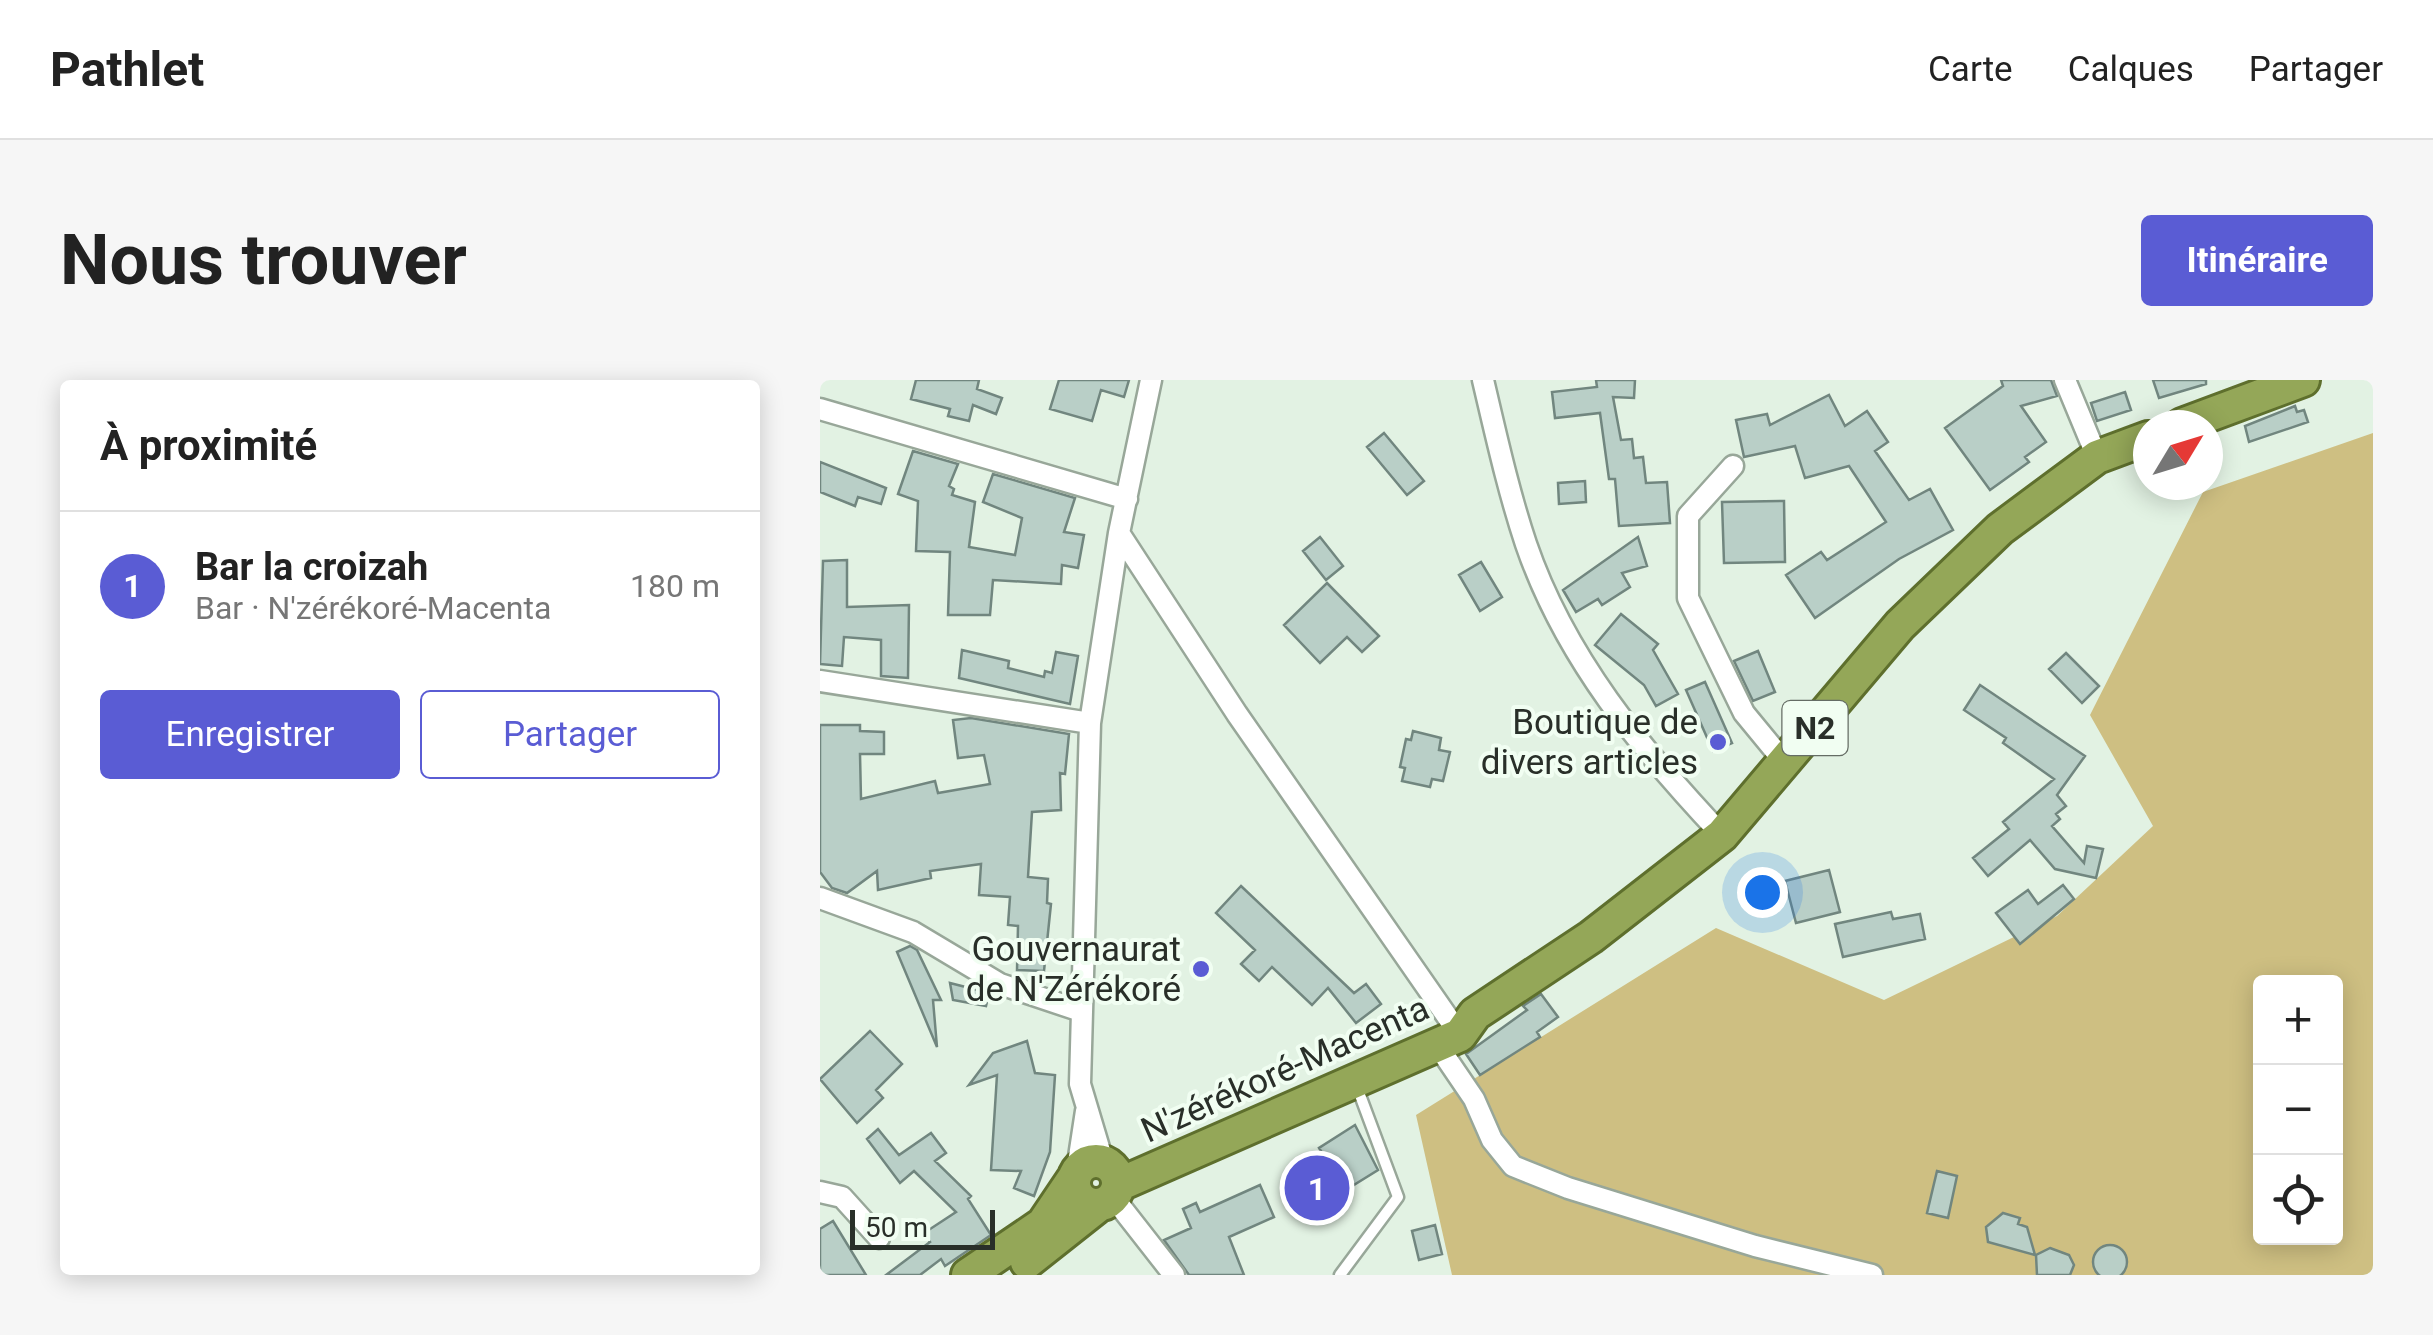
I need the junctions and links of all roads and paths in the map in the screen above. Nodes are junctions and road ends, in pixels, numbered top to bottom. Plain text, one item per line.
1 (1151, 380) edge
2 (1483, 380) edge
3 (2065, 380) edge
4 (2302, 380) edge
5 (2264, 387) edge
6 (820, 409) edge
7 (2214, 410) edge
8 (2133, 444) edge
9 (2097, 457) junction
10 (1733, 466) dead end
11 (1126, 499) junction
12 (1119, 533) junction
13 (820, 681) edge
14 (1090, 723) junction
15 (1786, 764) junction
16 (1722, 835) junction
17 (820, 898) edge
18 (1080, 1011) junction
19 (1456, 1028) junction
20 (1356, 1084) junction
21 (1099, 1180) junction
22 (820, 1192) edge
23 (879, 1238) dead end
24 (968, 1275) edge
25 (1006, 1275) edge
26 (1174, 1275) edge
27 (1340, 1275) edge
28 (1872, 1275) edge

1 - 11 street
2 - 16 street
3 - 9 street
4 - 5 highway
5 - 7 highway
6 - 11 street
8 - 9 highway, N'zérékoré-Macenta / N2
9 - 15 highway, N'zérékoré-Macenta / N2
10 - 15 street
11 - 12 street
12 - 14 street
12 - 19 street
13 - 14 street
14 - 18 street
15 - 16 highway, N'zérékoré-Macenta / N2
16 - 19 highway, N'zérékoré-Macenta / N2
17 - 18 street
18 - 21 street
19 - 20 highway, N'zérékoré-Macenta / N2
19 - 21 highway, N'zérékoré-Macenta / N2
19 - 28 street
20 - 21 highway, N'zérékoré-Macenta / N2
20 - 27 lane
21 - 24 highway
21 - 25 highway, N2
21 - 26 street
22 - 23 street

